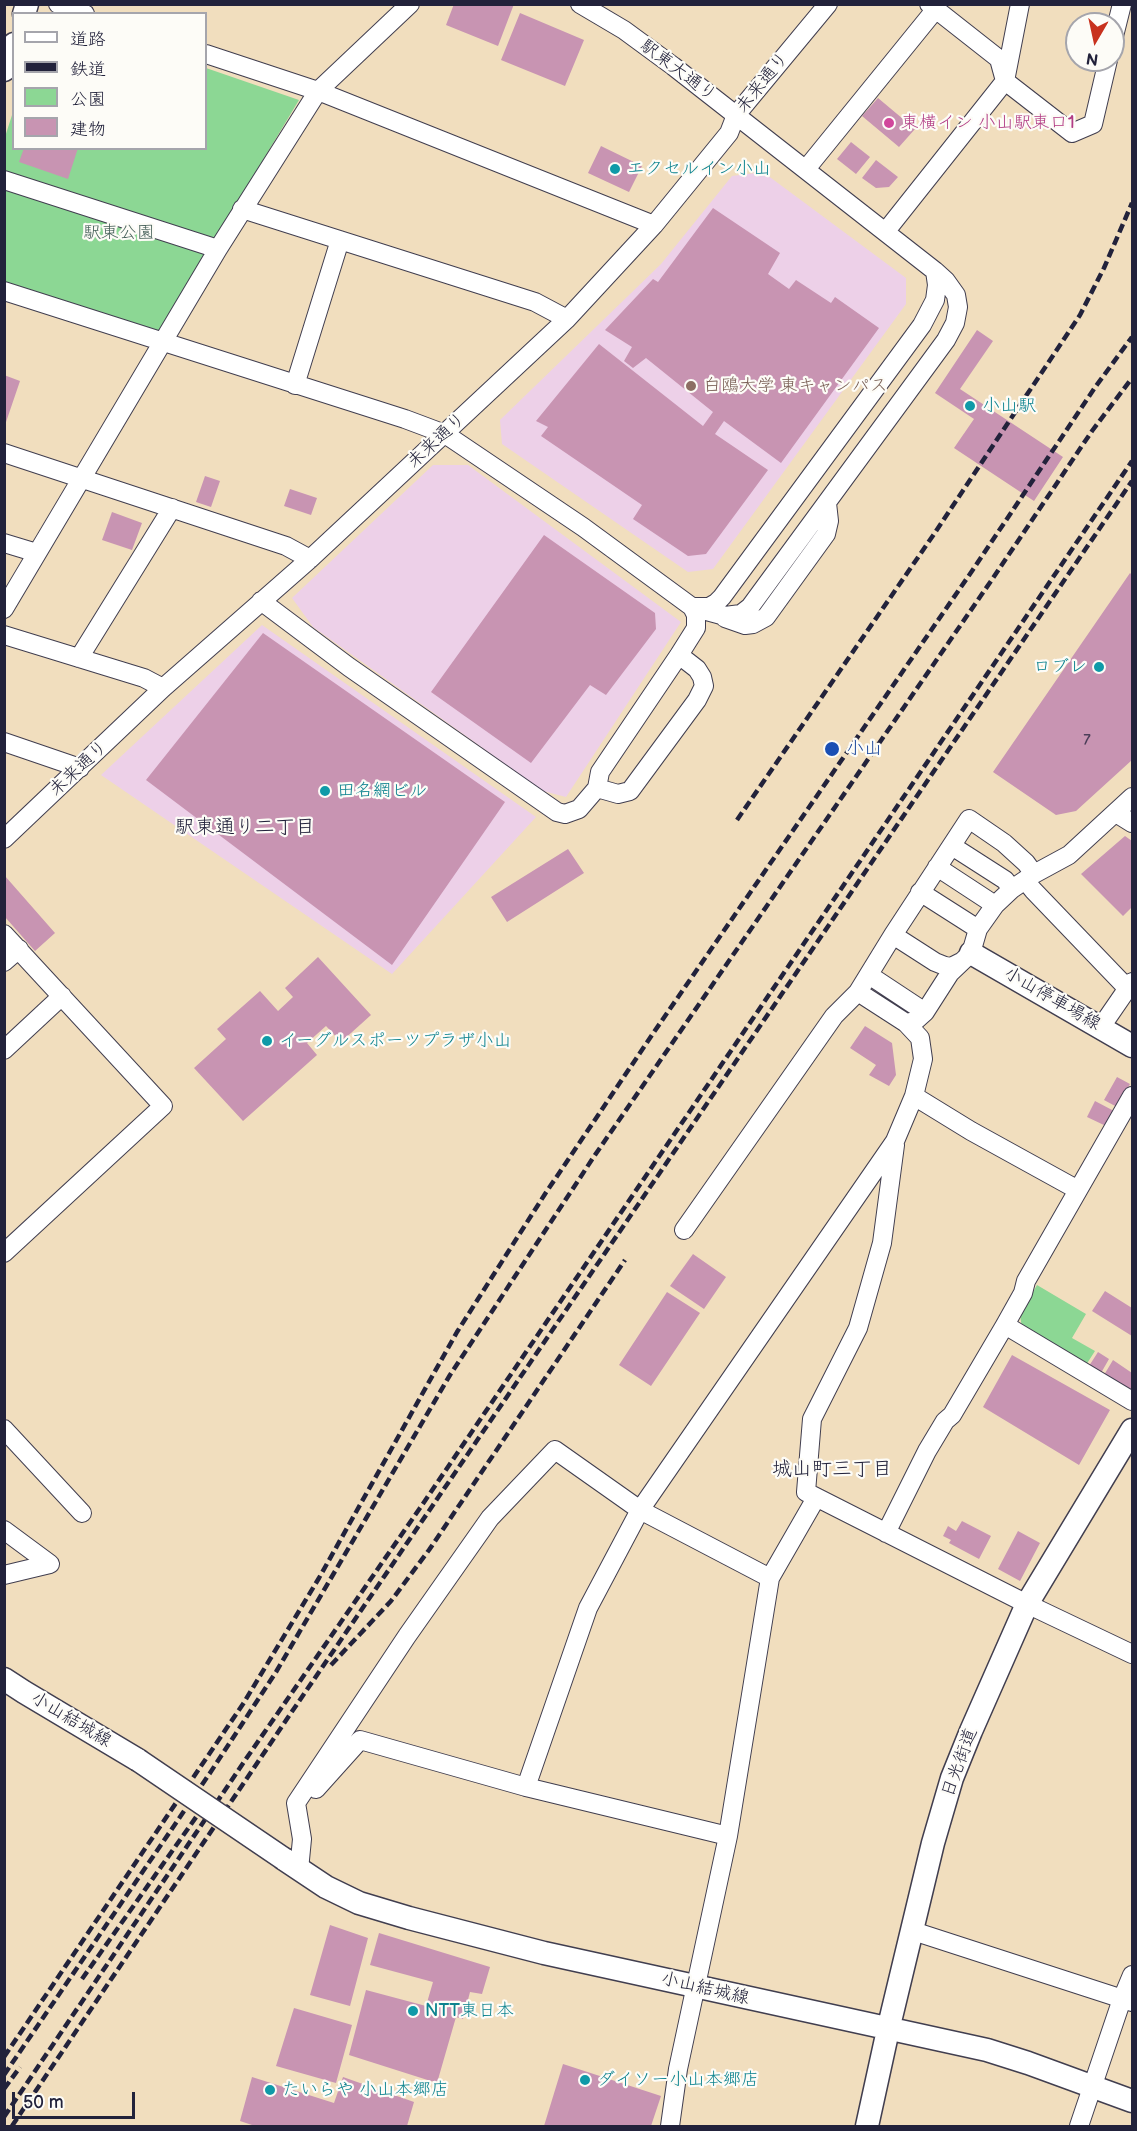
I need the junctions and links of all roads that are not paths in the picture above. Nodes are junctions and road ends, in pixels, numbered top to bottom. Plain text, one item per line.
1 (58, 4) edge
2 (410, 4) edge
3 (580, 4) edge
4 (828, 4) edge
5 (1020, 4) edge
6 (932, 7) edge
7 (80, 12) edge
8 (12, 49) edge
9 (207, 54) edge
10 (4, 70) edge
11 (1105, 72) edge
12 (1005, 81) junction
13 (318, 91) junction
14 (736, 115) junction
15 (806, 169) junction
16 (4, 180) edge
17 (242, 208) junction
18 (654, 225) junction
19 (886, 231) junction
20 (340, 240) junction
21 (218, 249) junction
22 (935, 271) junction
23 (4, 291) edge
24 (567, 319) junction
25 (162, 342) junction
26 (295, 385) junction
27 (445, 434) junction
28 (4, 453) edge
29 (82, 478) junction
30 (172, 508) junction
31 (4, 543) edge
32 (37, 554) junction
33 (310, 559) junction
34 (261, 601) junction
35 (692, 607) junction
36 (4, 609) edge
37 (4, 634) edge
38 (680, 655) junction
39 (79, 658) junction
40 (164, 688) junction
41 (4, 742) edge
42 (80, 768) junction
43 (597, 788) junction
44 (1132, 797) edge
45 (1116, 813) junction
46 (1132, 823) edge
47 (4, 838) edge
48 (952, 846) junction
49 (938, 867) junction
50 (1024, 881) junction
51 (920, 892) junction
52 (995, 905) junction
53 (978, 929) junction
54 (4, 934) edge
55 (893, 936) junction
56 (19, 949) junction
57 (971, 953) junction
58 (4, 962) edge
59 (869, 975) junction
60 (1130, 985) edge
61 (858, 992) junction
62 (62, 996) junction
63 (925, 1012) junction
64 (906, 1023) junction
65 (1101, 1027) junction
66 (1132, 1046) edge
67 (4, 1050) edge
68 (914, 1096) junction
69 (1132, 1096) edge
70 (895, 1141) junction
71 (1078, 1190) junction
72 (684, 1230) dead end
73 (4, 1253) edge
74 (1005, 1325) junction
75 (1132, 1401) edge
76 (4, 1429) edge
77 (1132, 1430) edge
78 (816, 1498) junction
79 (640, 1510) junction
80 (82, 1513) dead end
81 (4, 1530) edge
82 (886, 1533) junction
83 (4, 1575) edge
84 (770, 1578) junction
85 (1027, 1604) junction
86 (1132, 1654) edge
87 (4, 1679) edge
88 (526, 1787) junction
89 (296, 1803) junction
90 (728, 1836) junction
91 (292, 1864) junction
92 (913, 1931) junction
93 (1132, 1975) edge
94 (696, 1988) junction
95 (1127, 2001) edge
96 (888, 2030) junction
97 (1092, 2086) junction
98 (1132, 2101) edge
99 (670, 2127) edge
100 (867, 2127) edge
101 (1078, 2127) edge

1 - 7 street
2 - 13 street
3 - 14 street, 駅東大通り
4 - 14 street, 未来通り
5 - 12 street
6 - 12 street
6 - 15 street
8 - 10 main road
9 - 13 street
11 - 12 street
12 - 19 street
13 - 17 street
13 - 18 street
14 - 15 street, 駅東大通り
14 - 18 street, 未来通り
15 - 19 street, 駅東大通り
16 - 21 street
17 - 20 street
17 - 21 street
18 - 24 street, 未来通り
19 - 22 street, 駅東大通り
20 - 24 street
20 - 26 street
21 - 25 street
22 - 35 street
22 - 35 street, 駅東大通り
23 - 25 street
24 - 27 street, 未来通り
25 - 26 street
25 - 29 street
26 - 27 street
27 - 33 street, 未来通り
27 - 35 street
28 - 29 street
29 - 30 street
29 - 32 street
30 - 33 street
30 - 39 street
31 - 32 street
32 - 36 street
33 - 34 street, 未来通り
34 - 40 street, 未来通り
34 - 43 street
35 - 38 street
37 - 39 street
38 - 43 street
38 - 43 street
39 - 40 street
40 - 42 street, 未来通り
41 - 42 street
42 - 47 street, 未来通り
44 - 45 street
45 - 46 street
45 - 50 street
48 - 49 street
48 - 50 street
48 - 50 street
49 - 51 street
49 - 52 street
50 - 52 street
50 - 60 street
51 - 53 street
51 - 55 street
52 - 53 street
53 - 57 street
54 - 56 street
55 - 57 street
55 - 59 street
56 - 58 street
56 - 62 street
57 - 63 street
57 - 65 main road, 小山停車場線
59 - 61 street
59 - 63 street
60 - 65 street
61 - 64 street
61 - 72 street
62 - 67 street
62 - 73 street
63 - 64 street
64 - 68 street
65 - 66 main road, 小山停車場線
68 - 70 street
68 - 71 street
69 - 71 street
70 - 78 street
70 - 79 street
71 - 74 street
74 - 75 street
74 - 82 street
76 - 80 street
77 - 85 main road, 日光街道
78 - 82 street
78 - 84 street
79 - 84 street
79 - 88 street
79 - 89 street
81 - 83 street
82 - 85 street
84 - 90 street
85 - 86 street
85 - 92 main road, 日光街道
87 - 91 main road, 小山結城線, bridge
88 - 89 street
88 - 90 street
89 - 91 street
90 - 94 street
91 - 94 main road, 小山結城線
92 - 95 street
92 - 96 main road, 日光街道
93 - 95 street
94 - 96 main road, 小山結城線
94 - 99 street
95 - 97 street
96 - 97 main road, 小山結城線
96 - 100 main road, 日光街道
97 - 98 main road, 小山結城線
97 - 101 street

